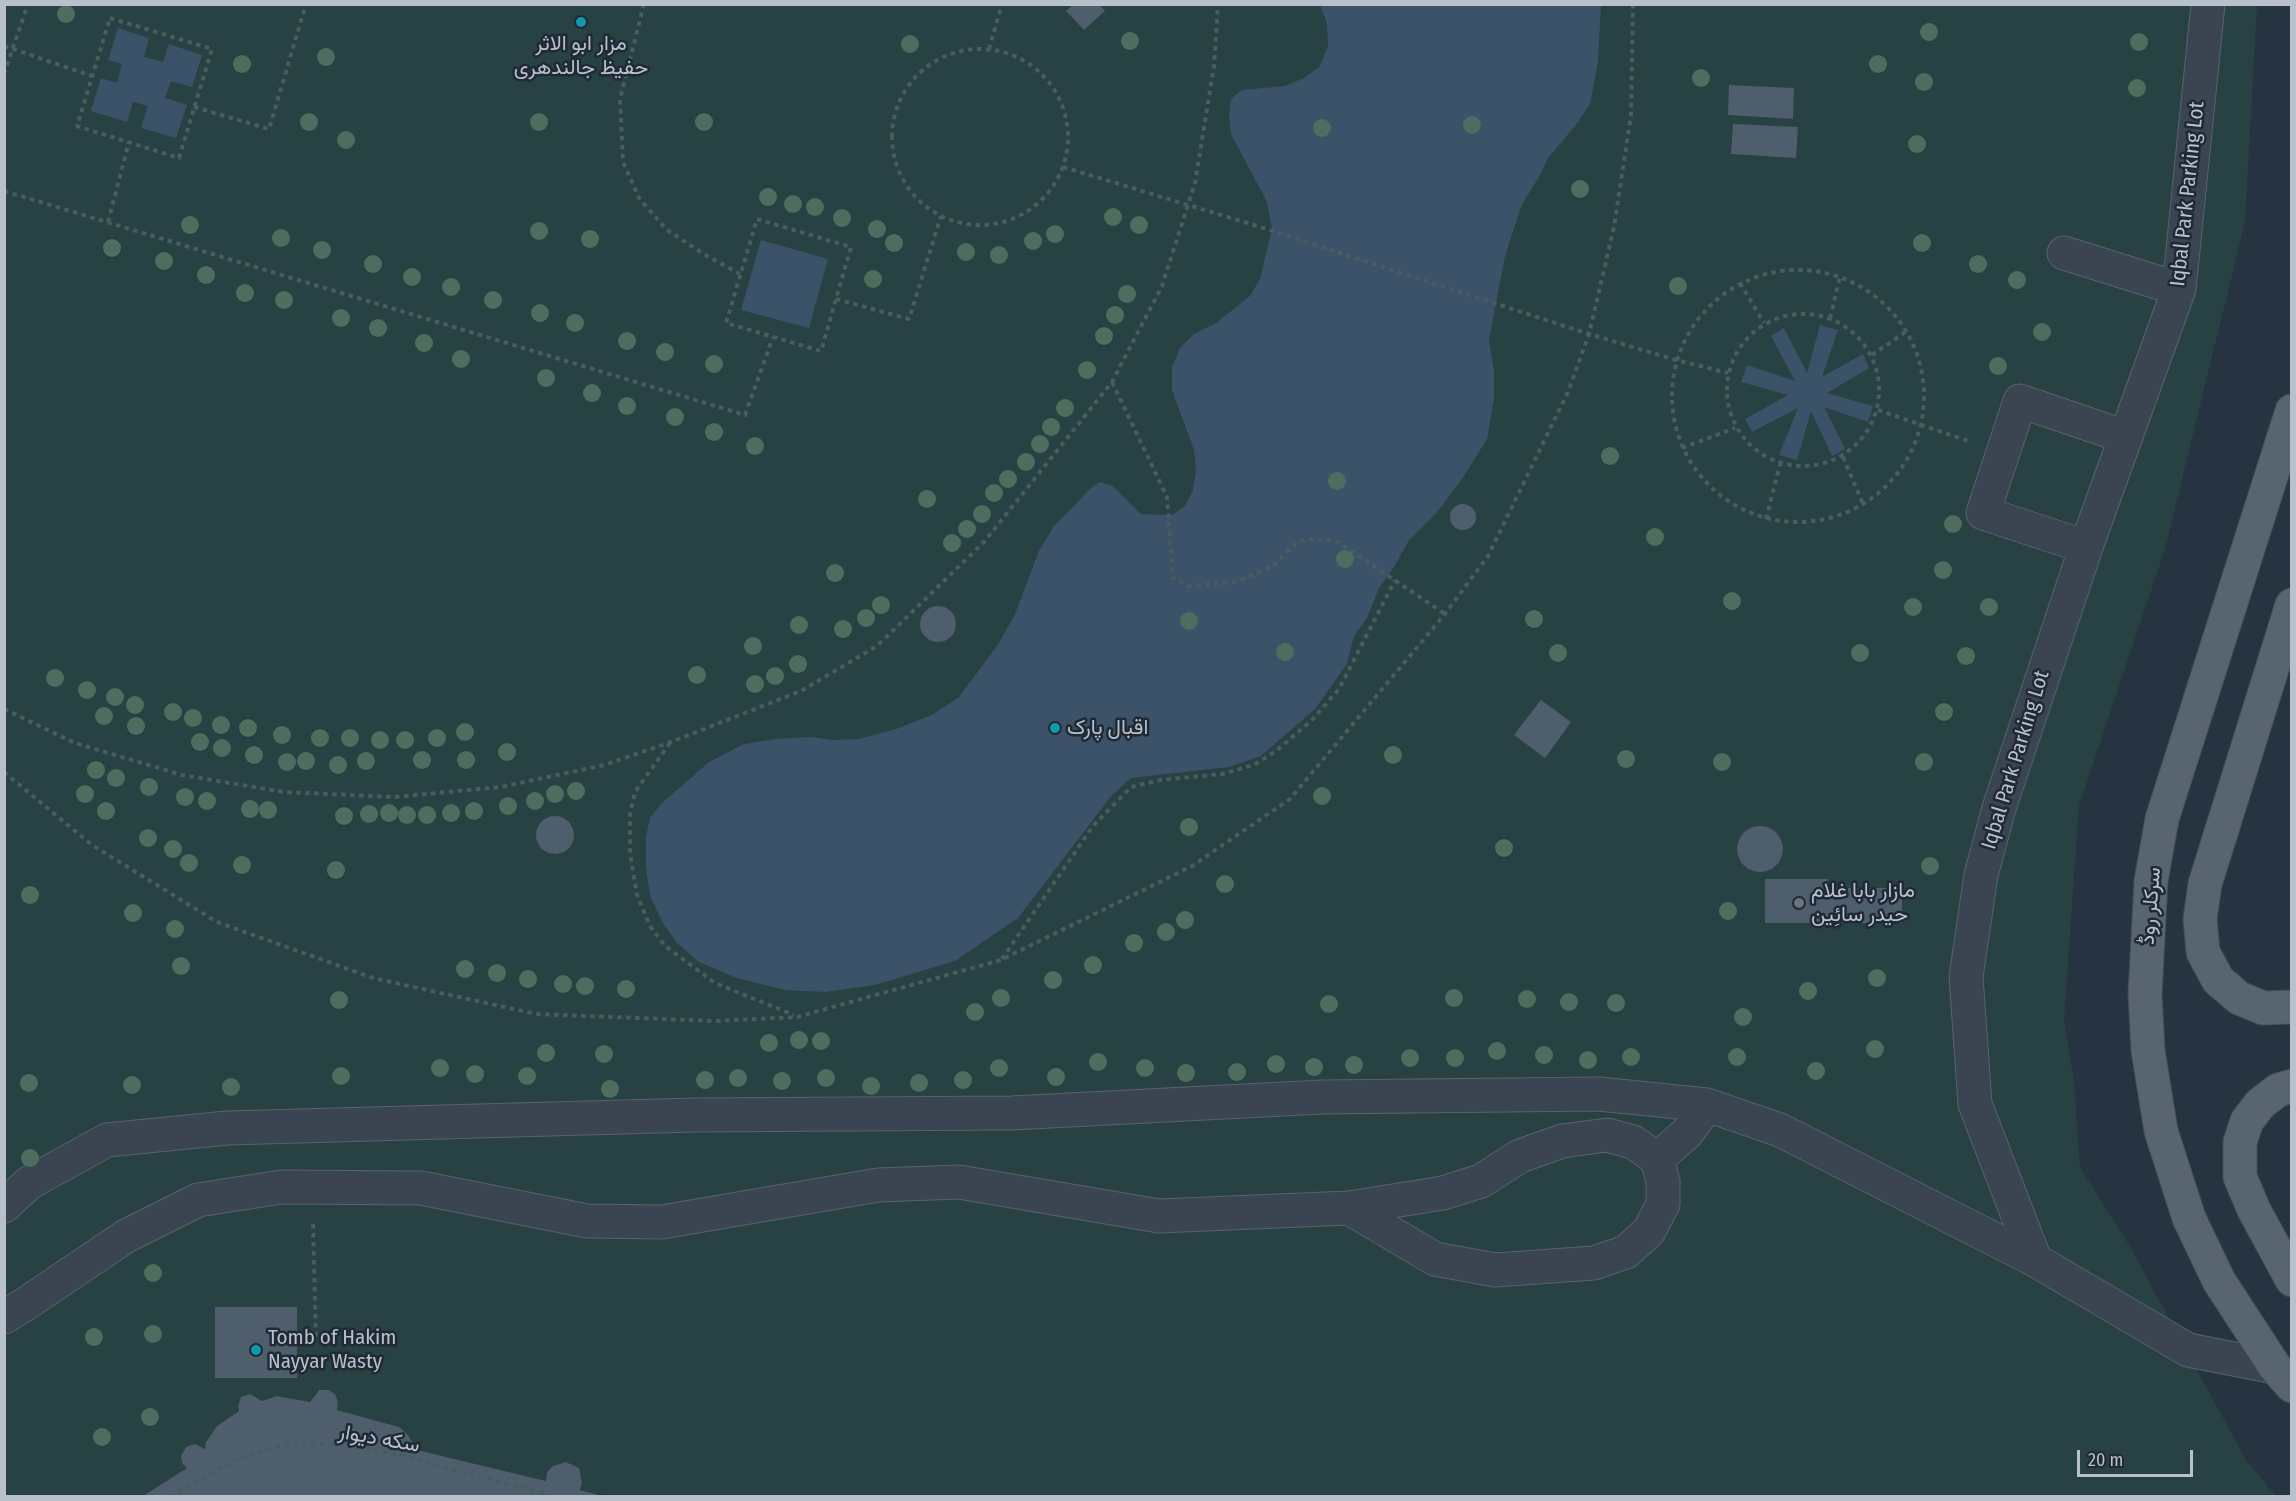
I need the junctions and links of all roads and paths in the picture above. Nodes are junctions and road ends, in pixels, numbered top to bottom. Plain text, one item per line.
1 (28, 4) edge
2 (306, 4) edge
3 (644, 4) edge
4 (1002, 4) edge
5 (1218, 4) edge
6 (1633, 4) edge
7 (2208, 4) edge
8 (4, 46) edge
9 (12, 49) junction
10 (989, 49) junction
11 (4, 75) edge
12 (92, 76) junction
13 (194, 107) junction
14 (129, 142) junction
15 (1063, 167) junction
16 (4, 191) edge
17 (1188, 205) junction
18 (941, 216) junction
19 (108, 222) junction
20 (2064, 253) dead end
21 (740, 274) junction
22 (1840, 277) junction
23 (1740, 283) junction
24 (2179, 290) junction
25 (836, 299) junction
26 (1830, 318) junction
27 (1764, 323) junction
28 (1907, 331) junction
29 (1589, 334) junction
30 (772, 337) junction
31 (1872, 355) junction
32 (1676, 360) junction
33 (1728, 373) junction
34 (1112, 382) junction
35 (1878, 410) junction
36 (2292, 411) edge
37 (1921, 425) junction
38 (1735, 428) junction
39 (2126, 437) junction
40 (1682, 448) junction
41 (2003, 453) junction
42 (1843, 457) junction
43 (1780, 464) junction
44 (1863, 504) junction
45 (1766, 519) junction
46 (2086, 547) junction
47 (1395, 580) junction
48 (2292, 605) edge
49 (1445, 614) junction
50 (4, 709) edge
51 (671, 742) junction
52 (4, 772) edge
53 (1001, 960) junction
54 (2292, 1007) edge
55 (797, 1017) junction
56 (2292, 1086) edge
57 (1707, 1105) junction
58 (1658, 1159) junction
59 (312, 1187) junction
60 (4, 1206) edge
61 (1349, 1208) junction
62 (2035, 1260) junction
63 (2292, 1281) edge
64 (4, 1317) edge
65 (316, 1341) dead end
66 (2283, 1376) edge
67 (170, 1497) edge
68 (554, 1497) edge

1 - 9 path
2 - 13 path
3 - 21 path
4 - 10 path
5 - 17 path
6 - 29 path
7 - 24 lane, Iqbal Park Parking Lot
8 - 9 path
9 - 11 path
9 - 12 path
10 - 15 path
10 - 18 path
12 - 13 path
12 - 14 path
13 - 14 path
14 - 19 path
15 - 17 path
15 - 18 path
16 - 19 path
17 - 29 path
17 - 34 path
18 - 25 path
19 - 30 path
20 - 24 lane
21 - 25 path
21 - 30 path
22 - 23 path
22 - 26 path
22 - 28 path
23 - 27 path
23 - 32 path
24 - 39 lane, Iqbal Park Parking Lot
25 - 30 path
26 - 27 path
26 - 31 path
27 - 33 path
28 - 31 path
28 - 37 path
29 - 32 path
29 - 49 path
31 - 35 path
32 - 33 path
32 - 40 path
33 - 38 path
34 - 47 path
34 - 51 path
35 - 37 path
35 - 42 path
36 - 66 main road, سرکلر روڈ
37 - 41 path
37 - 44 path
38 - 40 path
38 - 43 path
39 - 41 lane
39 - 46 lane, Iqbal Park Parking Lot
40 - 45 path
41 - 46 lane
42 - 43 path
42 - 44 path
43 - 45 path
44 - 45 path
46 - 62 lane, Iqbal Park Parking Lot
47 - 49 path
47 - 53 path
48 - 54 main road
49 - 53 path
50 - 51 path
51 - 55 path
52 - 55 path
53 - 55 path
56 - 63 main road
57 - 58 lane
57 - 60 lane
57 - 62 lane
58 - 61 lane
58 - 61 lane
59 - 61 lane
59 - 64 lane
59 - 65 path
62 - 66 lane
67 - 68 path, سکه دیوار

